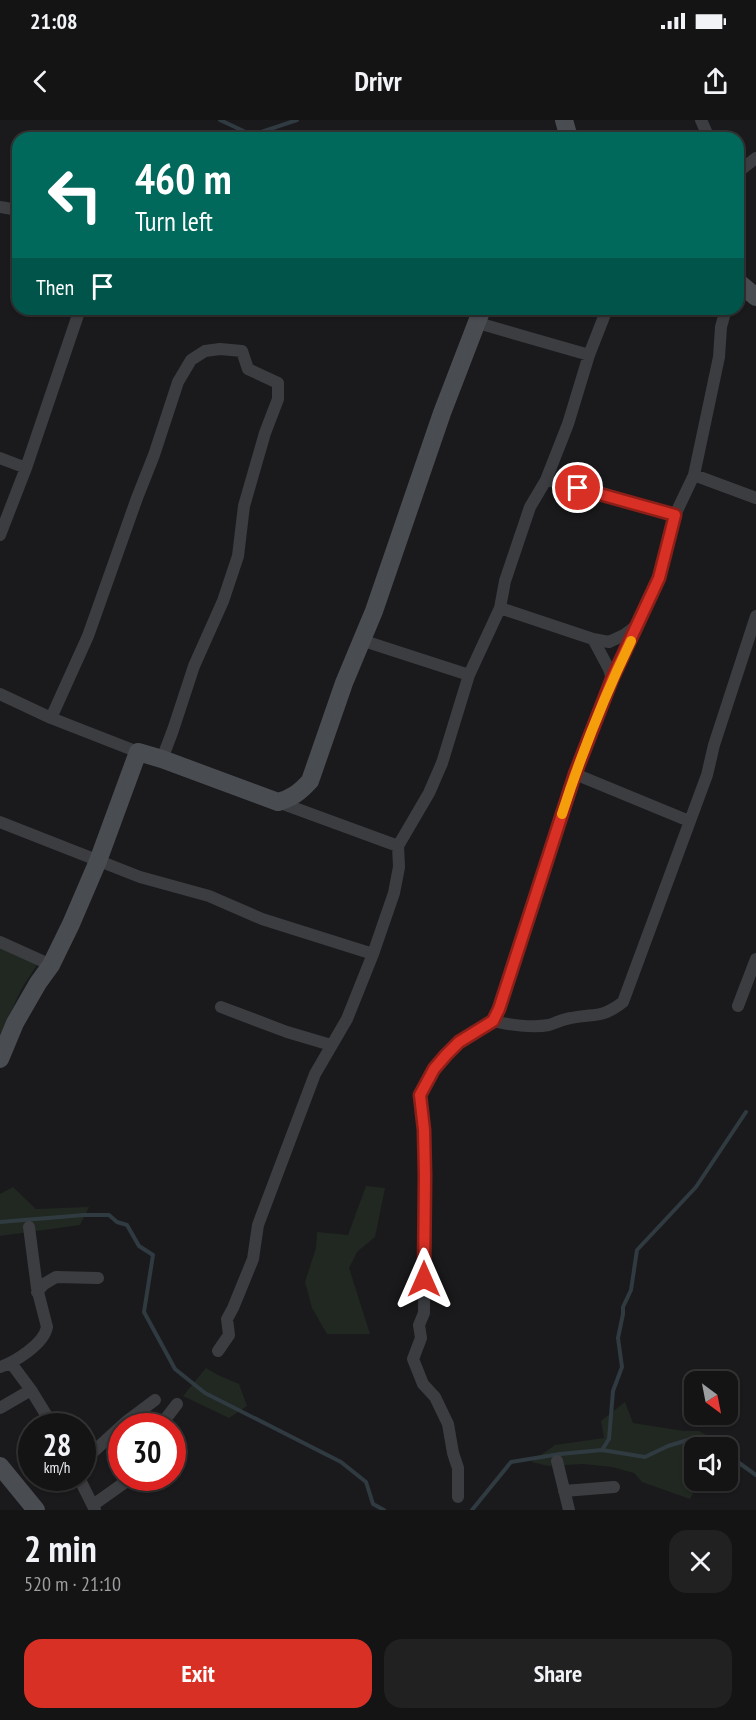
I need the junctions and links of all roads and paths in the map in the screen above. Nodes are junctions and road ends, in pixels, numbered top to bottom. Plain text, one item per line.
1 (756, 158) edge
2 (744, 167) edge
3 (744, 287) edge
4 (756, 297) edge
5 (78, 315) edge
6 (605, 315) edge
7 (724, 315) edge
8 (480, 316) edge
9 (589, 355) junction
10 (0, 458) edge
11 (26, 468) junction
12 (694, 475) junction
13 (546, 480) junction
14 (756, 498) edge
15 (675, 515) junction
16 (0, 535) edge
17 (500, 608) junction
18 (756, 616) edge
19 (639, 623) junction
20 (593, 639) junction
21 (361, 640) junction
22 (469, 675) junction
23 (612, 679) junction
24 (0, 694) edge
25 (51, 718) junction
26 (138, 752) junction
27 (162, 759) junction
28 (575, 774) junction
29 (278, 802) junction
30 (689, 821) junction
31 (0, 822) edge
32 (398, 846) junction
33 (98, 861) junction
34 (0, 942) edge
35 (373, 954) junction
36 (756, 959) edge
37 (51, 965) junction
38 (738, 1006) dead end
39 (221, 1007) dead end
40 (493, 1021) junction
41 (331, 1045) junction
42 (0, 1059) edge
43 (29, 1227) dead end
44 (98, 1278) dead end
45 (37, 1292) junction
46 (219, 1351) dead end
47 (5, 1365) edge
48 (30, 1390) junction
49 (155, 1400) dead end
50 (177, 1404) dead end
51 (0, 1408) edge
52 (44, 1413) edge
53 (139, 1413) edge
54 (170, 1413) edge
55 (108, 1439) edge
56 (96, 1449) edge
57 (557, 1461) dead end
58 (0, 1466) edge
59 (614, 1487) dead end
60 (86, 1491) edge
61 (114, 1491) edge
62 (564, 1491) junction
63 (458, 1497) dead end
64 (94, 1508) edge
65 (36, 1510) edge
66 (569, 1510) edge

1 - 2 street
3 - 4 street
5 - 11 street
6 - 9 street
7 - 12 street
8 - 9 street
8 - 21 street
9 - 13 street
10 - 11 street
11 - 16 street
12 - 14 street
12 - 15 street
13 - 15 street
13 - 17 street
15 - 19 street
17 - 20 street
17 - 22 street
18 - 30 street
19 - 20 street
19 - 23 street
20 - 23 street
21 - 22 street
21 - 29 street
22 - 32 street
23 - 28 street
24 - 25 street
25 - 26 street
25 - 27 street
26 - 27 street
26 - 33 street
27 - 29 street
28 - 30 street
28 - 40 street
29 - 32 street
30 - 40 street
31 - 33 street
32 - 35 street
33 - 35 street
33 - 37 street
34 - 37 street
35 - 41 street
36 - 38 street
37 - 42 street
39 - 41 street
40 - 63 street
41 - 46 street
43 - 45 street
44 - 45 street
45 - 47 street
47 - 48 street
48 - 51 street
48 - 52 street
49 - 53 street
50 - 54 street
55 - 56 street
57 - 62 street
58 - 65 street
59 - 62 street
60 - 64 street
61 - 64 street
62 - 66 street

